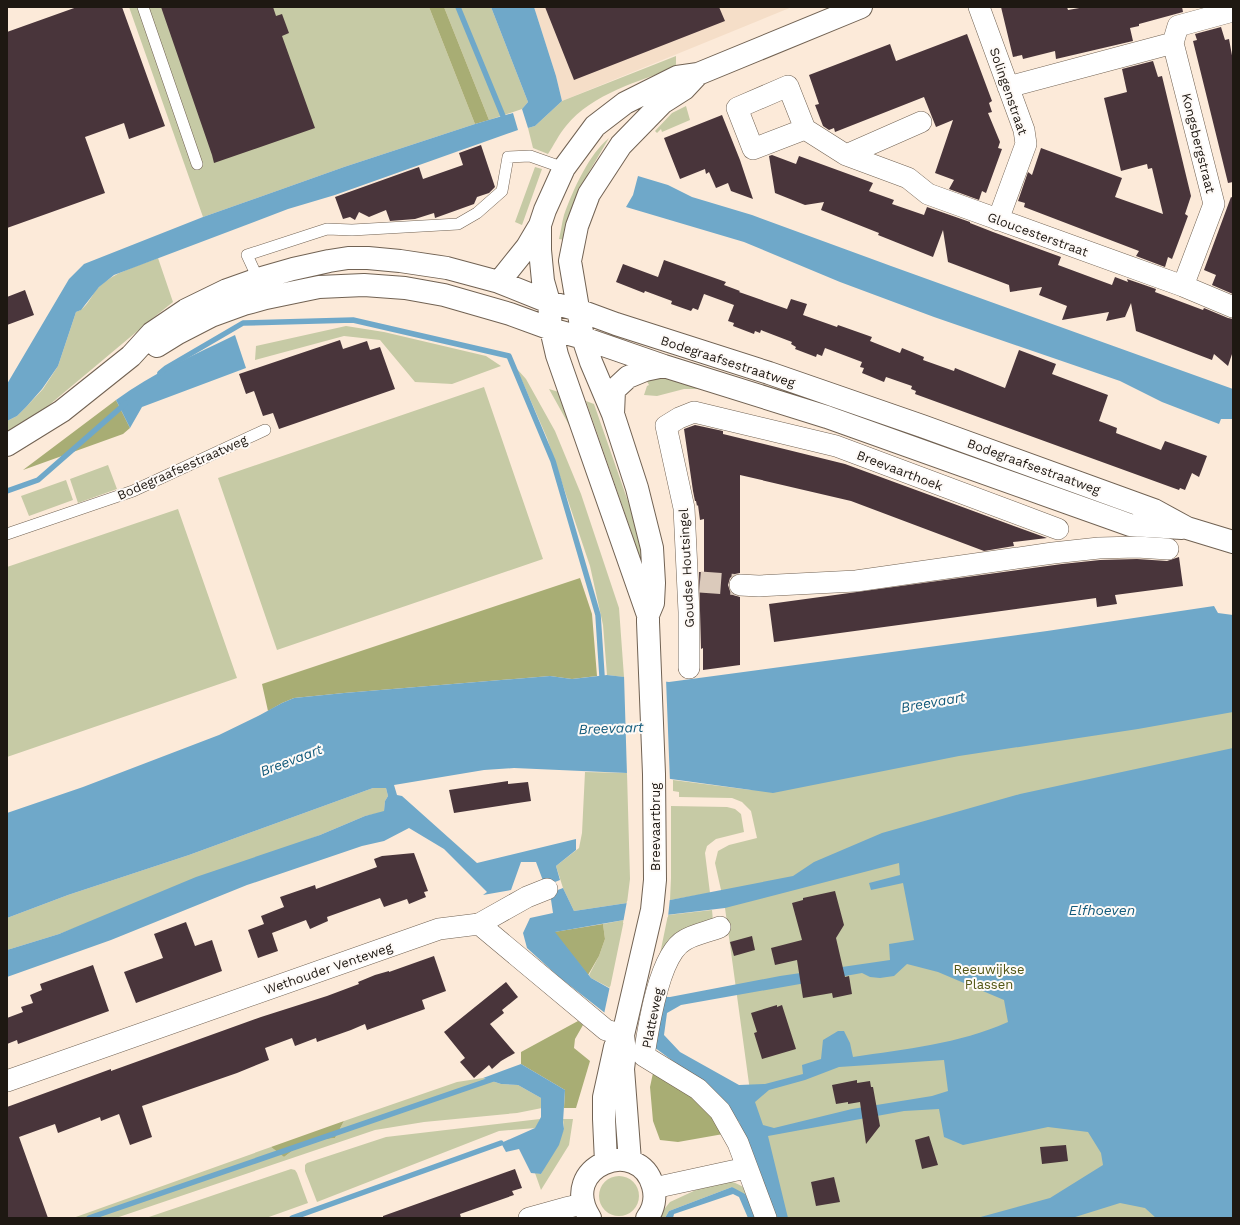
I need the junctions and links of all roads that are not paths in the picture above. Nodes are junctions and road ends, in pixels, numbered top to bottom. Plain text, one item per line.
1 (143, 7) edge
2 (861, 7) edge
3 (979, 7) edge
4 (1233, 11) edge
5 (1173, 43) junction
6 (698, 74) junction
7 (1008, 86) junction
8 (921, 122) dead end
9 (805, 129) dead end
10 (846, 155) junction
11 (198, 164) dead end
12 (564, 168) junction
13 (998, 220) junction
14 (540, 225) junction
15 (499, 282) junction
16 (1183, 286) junction
17 (262, 288) junction
18 (549, 302) junction
19 (1233, 307) edge
20 (578, 310) junction
21 (551, 329) junction
22 (583, 338) junction
23 (664, 366) junction
24 (613, 414) junction
25 (738, 422) joint
26 (265, 430) dead end
27 (7, 445) edge
28 (1077, 481) junction
29 (1068, 502) junction
30 (1187, 528) junction
31 (1058, 529) junction
32 (7, 534) edge
33 (1233, 542) edge
34 (1168, 548) dead end
35 (1053, 553) junction
36 (740, 585) tunnel mouth
37 (648, 619) junction
38 (689, 668) dead end
39 (548, 889) dead end
40 (479, 924) junction
41 (720, 927) dead end
42 (624, 1032) junction
43 (7, 1081) edge
44 (630, 1161) junction
45 (606, 1162) junction
46 (746, 1168) junction
47 (654, 1188) junction
48 (586, 1211) edge
49 (529, 1218) edge
50 (647, 1218) edge
51 (766, 1218) edge

1 - 11 lane
2 - 6 main road
3 - 7 street, Solingenstraat
4 - 5 street
5 - 7 street
5 - 16 street, Kongsbergstraat
6 - 12 main road
6 - 20 main road
7 - 13 street, Solingenstraat
8 - 10 street
9 - 10 street, Gloucesterstraat
10 - 13 street, Gloucesterstraat
12 - 14 main road
12 - 17 lane
13 - 16 street, Gloucesterstraat
14 - 15 main road
14 - 18 main road
15 - 17 main road, Bodegraafsestraatweg
15 - 18 main road, Bodegraafsestraatweg
16 - 19 street, Gloucesterstraat
17 - 21 main road, Bodegraafsestraatweg
17 - 27 main road, Bodegraafsestraatweg
18 - 20 main road, Bodegraafsestraatweg
18 - 21 main road
20 - 22 main road
20 - 28 main road, Bodegraafsestraatweg
21 - 22 main road, Bodegraafsestraatweg
21 - 37 main road
22 - 23 main road, Bodegraafsestraatweg
22 - 24 main road
23 - 24 main road
23 - 29 main road, Bodegraafsestraatweg
24 - 37 main road
25 - 31 street, Breevaarthoek
25 - 38 street, Goudse Houtsingel
26 - 32 lane, Bodegraafsestraatweg
28 - 29 street
28 - 30 main road, Bodegraafsestraatweg
29 - 30 main road, Bodegraafsestraatweg
29 - 31 street
30 - 33 main road, Bodegraafsestraatweg
31 - 35 street
34 - 35 street
35 - 36 street
37 - 42 main road, Breevaartbrug
39 - 40 street
40 - 42 street
40 - 43 street, Wethouder Venteweg
41 - 46 street, Platteweg
42 - 44 main road
42 - 45 main road
44 - 45 main road
44 - 47 main road
45 - 48 main road
46 - 47 street
46 - 51 street, Platteweg
47 - 50 main road
48 - 49 street

